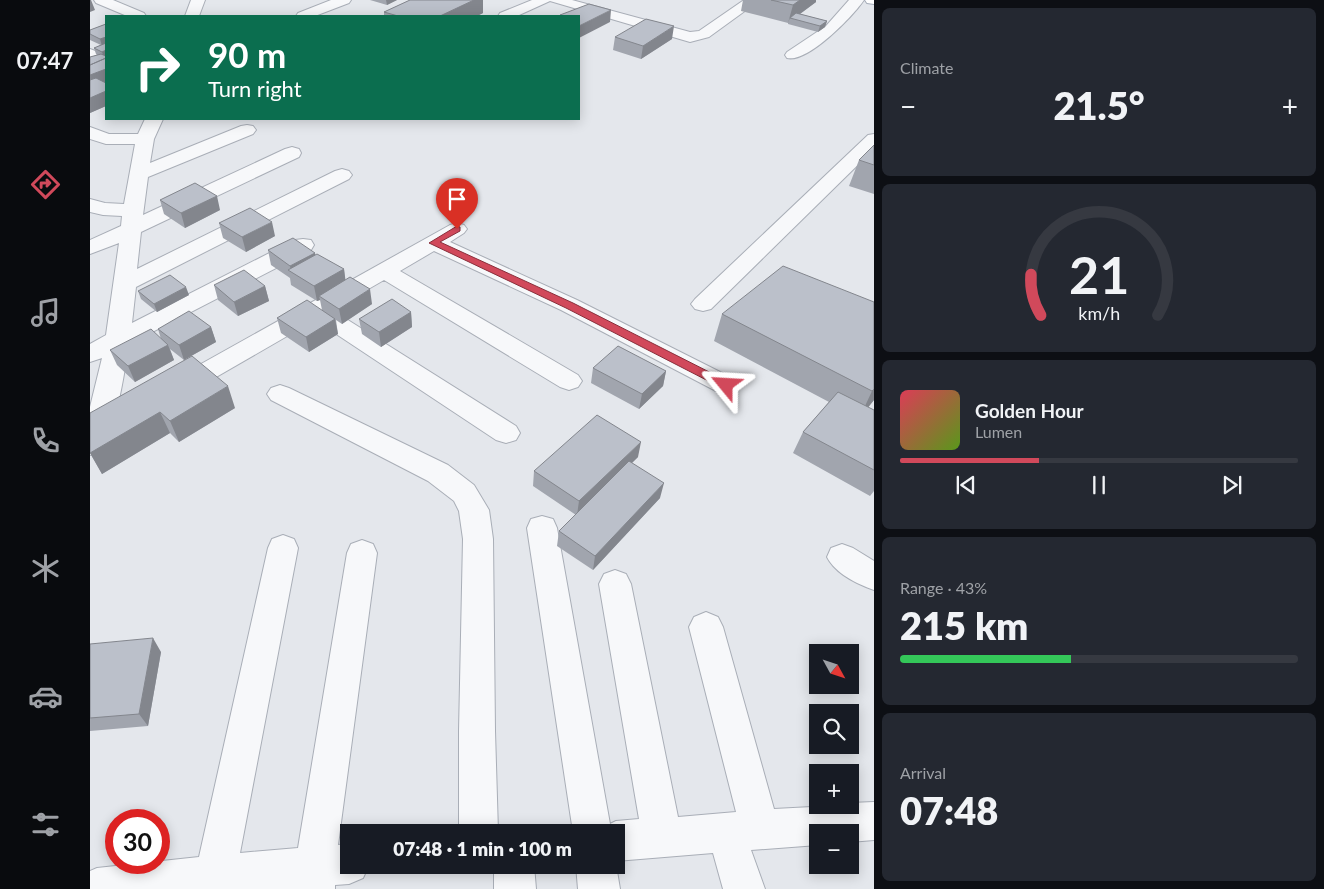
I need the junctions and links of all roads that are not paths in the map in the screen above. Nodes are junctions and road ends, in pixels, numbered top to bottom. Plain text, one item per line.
1 (101, 0) edge
2 (198, 0) edge
3 (344, 0) edge
4 (544, 0) edge
5 (556, 0) edge
6 (752, 0) edge
7 (857, 0) edge
8 (595, 11) junction
9 (137, 15) edge
10 (192, 15) edge
11 (306, 15) edge
12 (507, 15) edge
13 (580, 18) edge
14 (90, 54) edge
15 (794, 56) dead end
16 (105, 61) edge
17 (154, 120) edge
18 (247, 130) dead end
19 (90, 132) edge
20 (145, 139) junction
21 (874, 139) edge
22 (292, 153) dead end
23 (140, 174) junction
24 (342, 175) dead end
25 (90, 205) edge
26 (132, 220) junction
27 (457, 229) dead end
28 (434, 243) junction
29 (304, 245) edge
30 (90, 248) edge
31 (385, 271) junction
32 (126, 283) junction
33 (703, 304) dead end
34 (315, 310) junction
35 (118, 340) junction
36 (90, 354) edge
37 (569, 381) dead end
38 (726, 385) dead end
39 (280, 394) dead end
40 (160, 397) edge
41 (126, 417) edge
42 (506, 433) dead end
43 (91, 439) edge
44 (542, 528) dead end
45 (284, 548) dead end
46 (362, 553) dead end
47 (842, 557) dead end
48 (874, 577) edge
49 (615, 584) dead end
50 (706, 627) dead end
51 (874, 821) edge
52 (479, 824) edge
53 (591, 824) edge
54 (743, 832) junction
55 (662, 837) junction
56 (625, 840) edge
57 (326, 873) edge
58 (514, 874) edge
59 (597, 874) edge
60 (215, 875) junction
61 (96, 889) edge
62 (515, 889) edge
63 (599, 889) edge
64 (744, 889) edge

1 - 9 street
2 - 10 street
3 - 11 street
4 - 12 street
5 - 8 street
6 - 8 street
7 - 15 street
8 - 13 street
14 - 16 street
17 - 20 street
18 - 23 street
19 - 20 street
20 - 23 street
21 - 33 street
22 - 26 street
23 - 26 street
24 - 32 street
25 - 26 street
26 - 30 street
26 - 32 street
27 - 28 street
28 - 31 street
28 - 38 street
29 - 35 street
31 - 34 street
31 - 37 street
32 - 35 street
34 - 40 street
34 - 42 street
35 - 36 street
35 - 43 street
39 - 52 street
41 - 43 street
44 - 53 street
45 - 60 street
46 - 57 street
47 - 48 street
49 - 55 street
50 - 54 street
51 - 54 street
54 - 55 street
54 - 64 street
55 - 56 street
57 - 60 street
58 - 62 street
59 - 63 street
60 - 61 street

